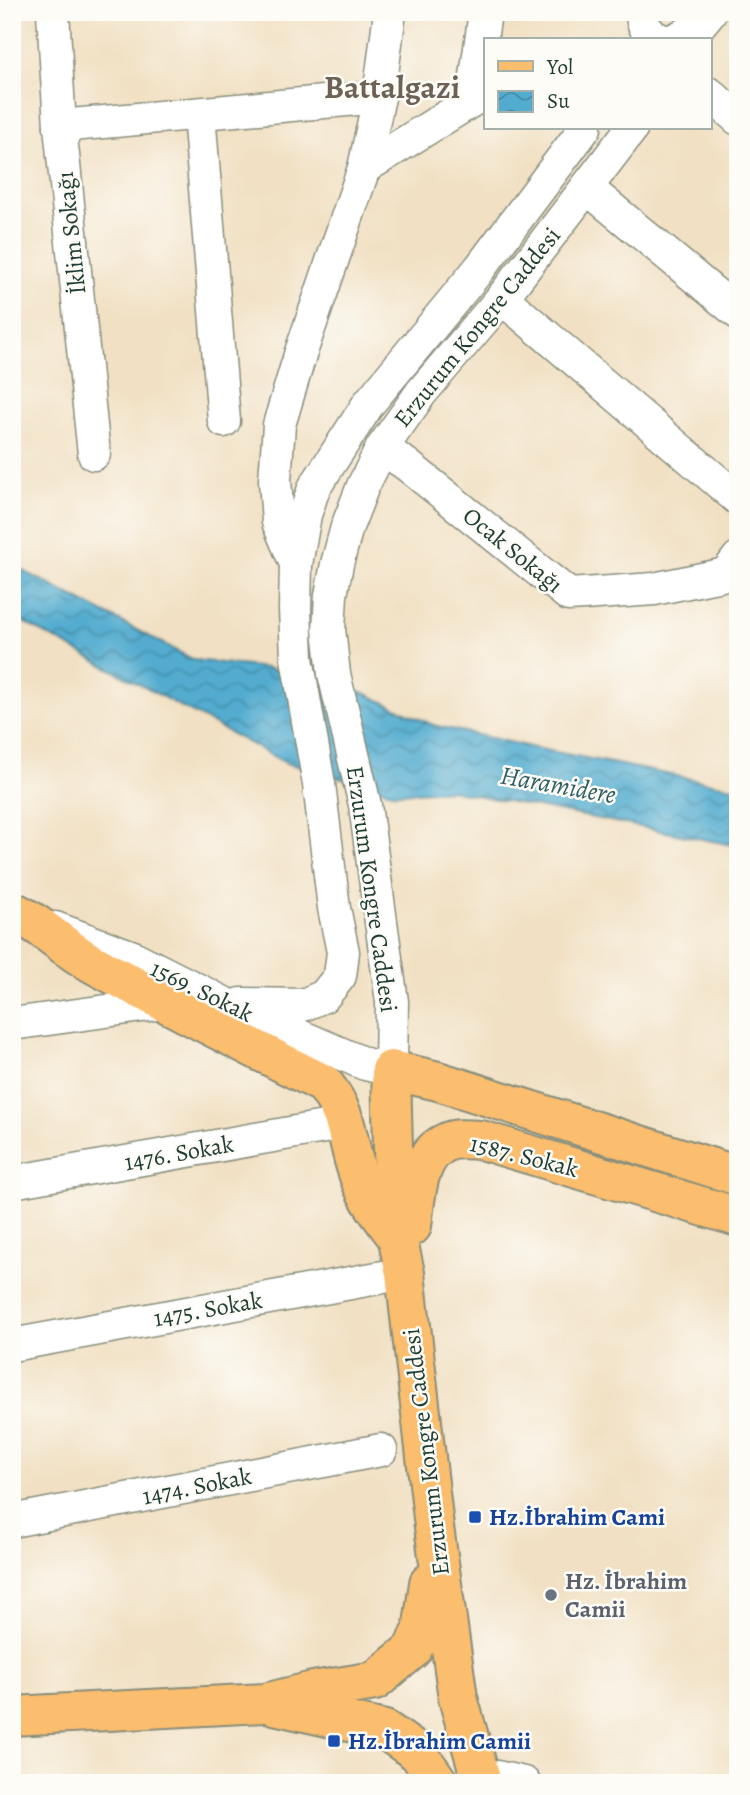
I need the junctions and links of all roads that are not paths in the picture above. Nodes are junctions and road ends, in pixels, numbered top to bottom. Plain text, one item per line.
1 (53, 12) edge
2 (390, 12) edge
3 (485, 12) edge
4 (641, 12) edge
5 (709, 12) edge
6 (632, 38) edge
7 (672, 38) edge
8 (677, 38) edge
9 (480, 95) edge
10 (712, 96) edge
11 (379, 97) junction
12 (199, 114) junction
13 (738, 119) edge
14 (60, 126) junction
15 (584, 130) edge
16 (630, 130) edge
17 (364, 167) junction
18 (587, 188) junction
19 (502, 298) junction
20 (738, 313) edge
21 (224, 421) dead end
22 (382, 448) junction
23 (94, 454) dead end
24 (738, 499) edge
25 (738, 558) edge
26 (296, 564) junction
27 (20, 914) edge
28 (164, 1003) junction
29 (226, 1004) junction
30 (12, 1024) edge
31 (391, 1070) junction
32 (347, 1124) junction
33 (738, 1176) edge
34 (12, 1182) edge
35 (738, 1217) edge
36 (401, 1255) junction
37 (12, 1345) edge
38 (381, 1450) dead end
39 (12, 1521) edge
40 (434, 1527) junction
41 (265, 1703) junction
42 (12, 1716) edge
43 (480, 1778) edge
44 (439, 1783) edge
45 (524, 1783) edge

1 - 14 street, İklim Sokağı
2 - 11 street
3 - 9 street
4 - 6 street
4 - 7 street
5 - 8 street
9 - 17 street
10 - 13 street
11 - 12 street
11 - 17 street
12 - 14 street
12 - 21 street
14 - 23 street, İklim Sokağı
15 - 26 street, Erzurum Kongre Caddesi
16 - 18 street, Erzurum Kongre Caddesi
17 - 26 street
18 - 19 street, Erzurum Kongre Caddesi
18 - 20 street
19 - 22 street, Erzurum Kongre Caddesi
19 - 24 street
22 - 25 street, Ocak Sokağı
22 - 31 street, Erzurum Kongre Caddesi
26 - 29 street, Erzurum Kongre Caddesi
27 - 28 main road
27 - 29 street, 1569. Sokak
28 - 30 street
28 - 32 main road
29 - 31 street, 1569. Sokak
31 - 33 main road, 1587. Sokak
31 - 36 main road, Erzurum Kongre Caddesi
32 - 34 street, 1476. Sokak
32 - 36 main road
35 - 36 main road, 1587. Sokak
36 - 37 street, 1475. Sokak
36 - 40 main road, Erzurum Kongre Caddesi
38 - 39 street, 1474. Sokak
40 - 41 main road
40 - 43 main road, Erzurum Kongre Caddesi
41 - 42 main road
41 - 44 main road
43 - 45 street

